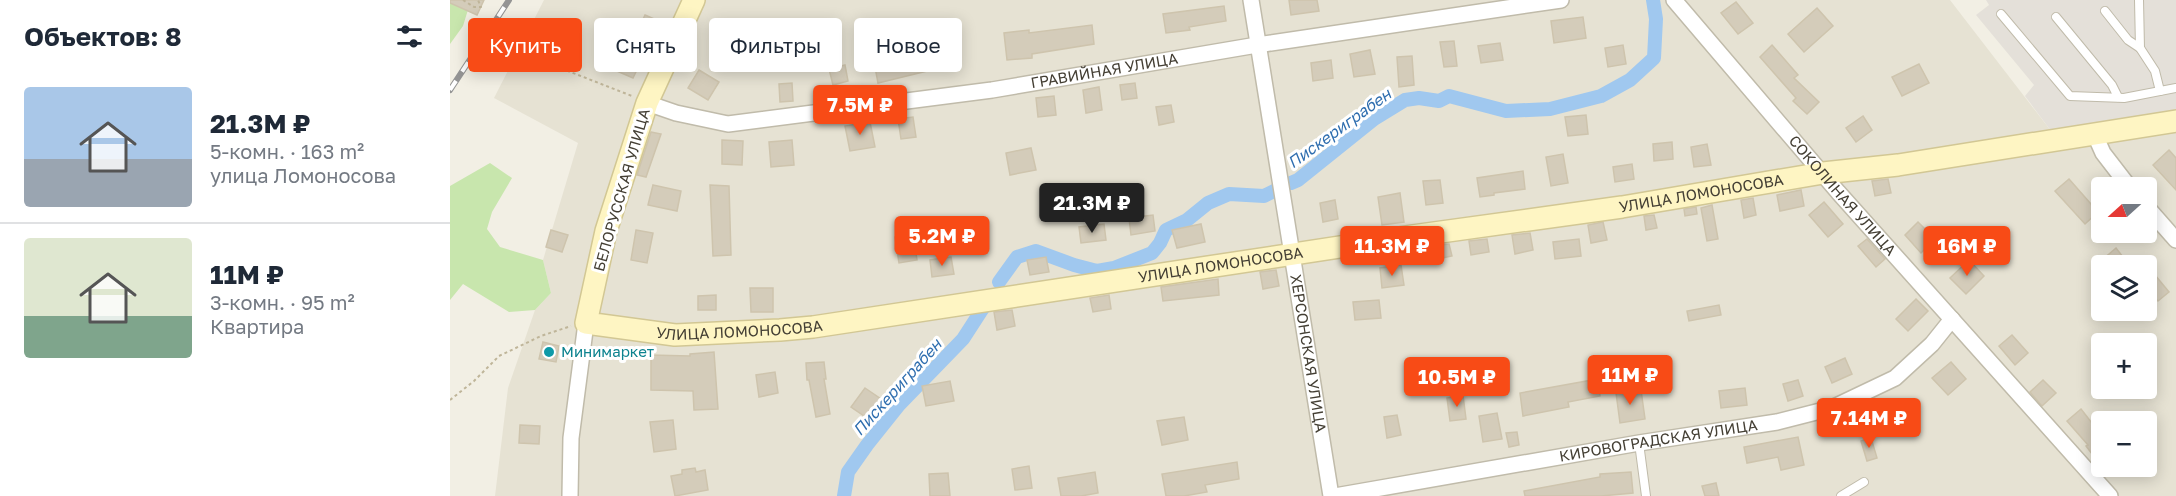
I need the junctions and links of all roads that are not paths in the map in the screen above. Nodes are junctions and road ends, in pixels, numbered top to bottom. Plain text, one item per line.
1 (694, 0) edge
2 (1251, 0) edge
3 (1561, 0) edge
4 (1674, 0) edge
5 (2139, 0) edge
6 (2105, 11) dead end
7 (2001, 14) dead end
8 (2056, 17) dead end
9 (1257, 45) junction
10 (2140, 48) junction
11 (2176, 88) edge
12 (2160, 91) junction
13 (2118, 97) junction
14 (647, 102) junction
15 (2176, 121) edge
16 (2095, 135) junction
17 (1823, 174) junction
18 (2122, 177) edge
19 (2157, 218) edge
20 (2176, 240) edge
21 (1292, 255) junction
22 (1952, 319) junction
23 (585, 326) junction
24 (1639, 442) junction
25 (1864, 482) dead end
26 (570, 496) edge
27 (1333, 496) edge
28 (1646, 496) edge
29 (1841, 496) edge
30 (2110, 496) edge

1 - 14 street, БЕЛОРУССКАЯ УЛИЦА
2 - 9 street, ХЕРСОНСКАЯ УЛИЦА
3 - 9 street, ГРАВИЙНАЯ УЛИЦА
4 - 17 street, СОКОЛИНАЯ УЛИЦА
5 - 10 lane
6 - 10 lane
7 - 13 lane
8 - 13 lane
9 - 14 street, ГРАВИЙНАЯ УЛИЦА
9 - 21 street, ХЕРСОНСКАЯ УЛИЦА
10 - 12 lane
11 - 12 lane
12 - 13 lane
14 - 23 street, БЕЛОРУССКАЯ УЛИЦА
15 - 16 street, УЛИЦА ЛОМОНОСОВА
16 - 17 street, УЛИЦА ЛОМОНОСОВА
16 - 18 street
17 - 21 street, УЛИЦА ЛОМОНОСОВА
17 - 22 street, СОКОЛИНАЯ УЛИЦА
19 - 20 street
21 - 23 street, УЛИЦА ЛОМОНОСОВА
21 - 27 street, ХЕРСОНСКАЯ УЛИЦА
22 - 24 street, КИРОВОГРАДСКАЯ УЛИЦА
22 - 30 street, СОКОЛИНАЯ УЛИЦА
23 - 26 street, БЕЛОРУССКАЯ УЛИЦА
24 - 27 street, КИРОВОГРАДСКАЯ УЛИЦА
24 - 28 lane
25 - 29 lane

